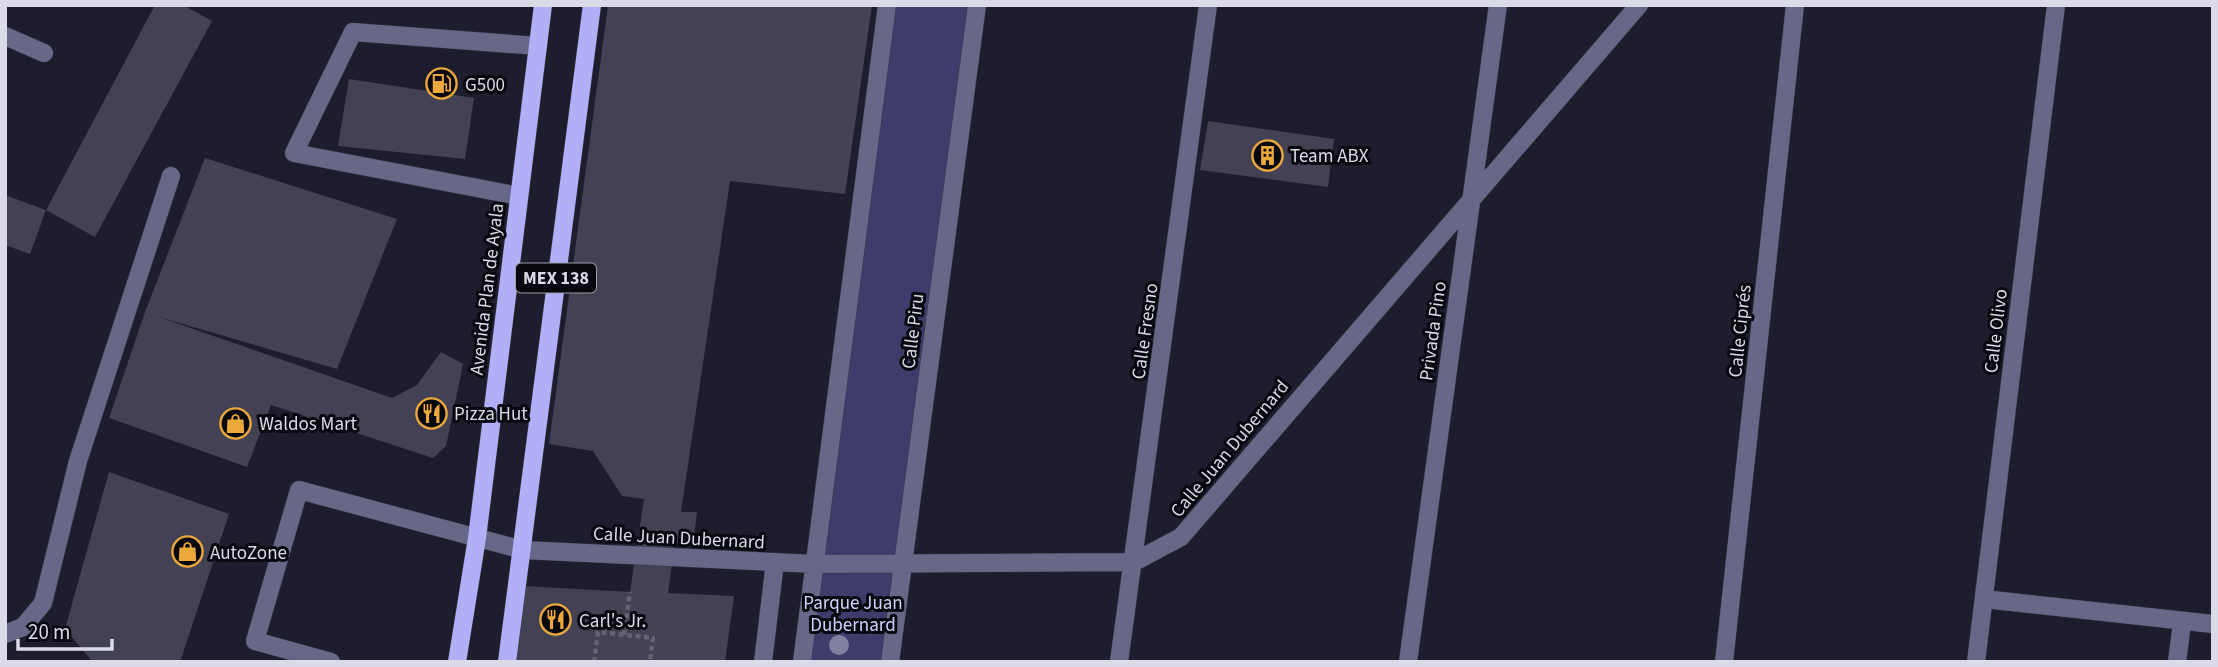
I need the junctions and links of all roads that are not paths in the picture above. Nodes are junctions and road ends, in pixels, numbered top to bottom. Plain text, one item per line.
1 (543, 5) edge
2 (592, 5) edge
3 (887, 5) edge
4 (976, 5) edge
5 (1208, 5) edge
6 (1498, 5) edge
7 (1639, 5) edge
8 (1795, 5) edge
9 (2056, 5) edge
10 (5, 36) edge
11 (538, 46) junction
12 (44, 53) dead end
13 (171, 176) dead end
14 (519, 196) junction
15 (1472, 196) junction
16 (477, 538) junction
17 (523, 550) junction
18 (775, 562) junction
19 (1134, 562) junction
20 (815, 564) junction
21 (903, 564) junction
22 (1984, 599) junction
23 (2182, 623) junction
24 (2213, 624) edge
25 (5, 634) edge
26 (331, 662) edge
27 (457, 662) edge
28 (507, 662) edge
29 (763, 662) edge
30 (802, 662) edge
31 (890, 662) edge
32 (1119, 662) edge
33 (1408, 662) edge
34 (1724, 662) edge
35 (1976, 662) edge
36 (2177, 662) edge

1 - 11 main road, Avenida Plan de Ayala / MEX 138
2 - 17 main road, MEX 138
3 - 20 street
4 - 21 street, Calle Piru
5 - 19 street, Calle Fresno
6 - 15 street, Privada Pino
7 - 15 street, Calle Juan Dubernard
8 - 34 street, Calle Ciprés
9 - 22 street, Calle Olivo
10 - 12 street
11 - 14 main road, Avenida Plan de Ayala / MEX 138
11 - 14 street
13 - 25 street
14 - 16 main road, Avenida Plan de Ayala / MEX 138
15 - 19 street, Calle Juan Dubernard
15 - 33 street, Privada Pino
16 - 17 street, Calle Juan Dubernard
16 - 26 street, Calle Juan Dubernard
16 - 27 main road, Avenida Plan de Ayala / MEX 138
17 - 18 street, Calle Juan Dubernard
17 - 28 main road, MEX 138
18 - 20 street, Calle Juan Dubernard
18 - 29 street
19 - 21 street, Calle Juan Dubernard
19 - 32 street, Calle Fresno
20 - 21 street, Calle Juan Dubernard
20 - 30 street
21 - 31 street, Calle Piru
22 - 23 street
22 - 35 street, Calle Olivo
23 - 24 street
23 - 36 street

